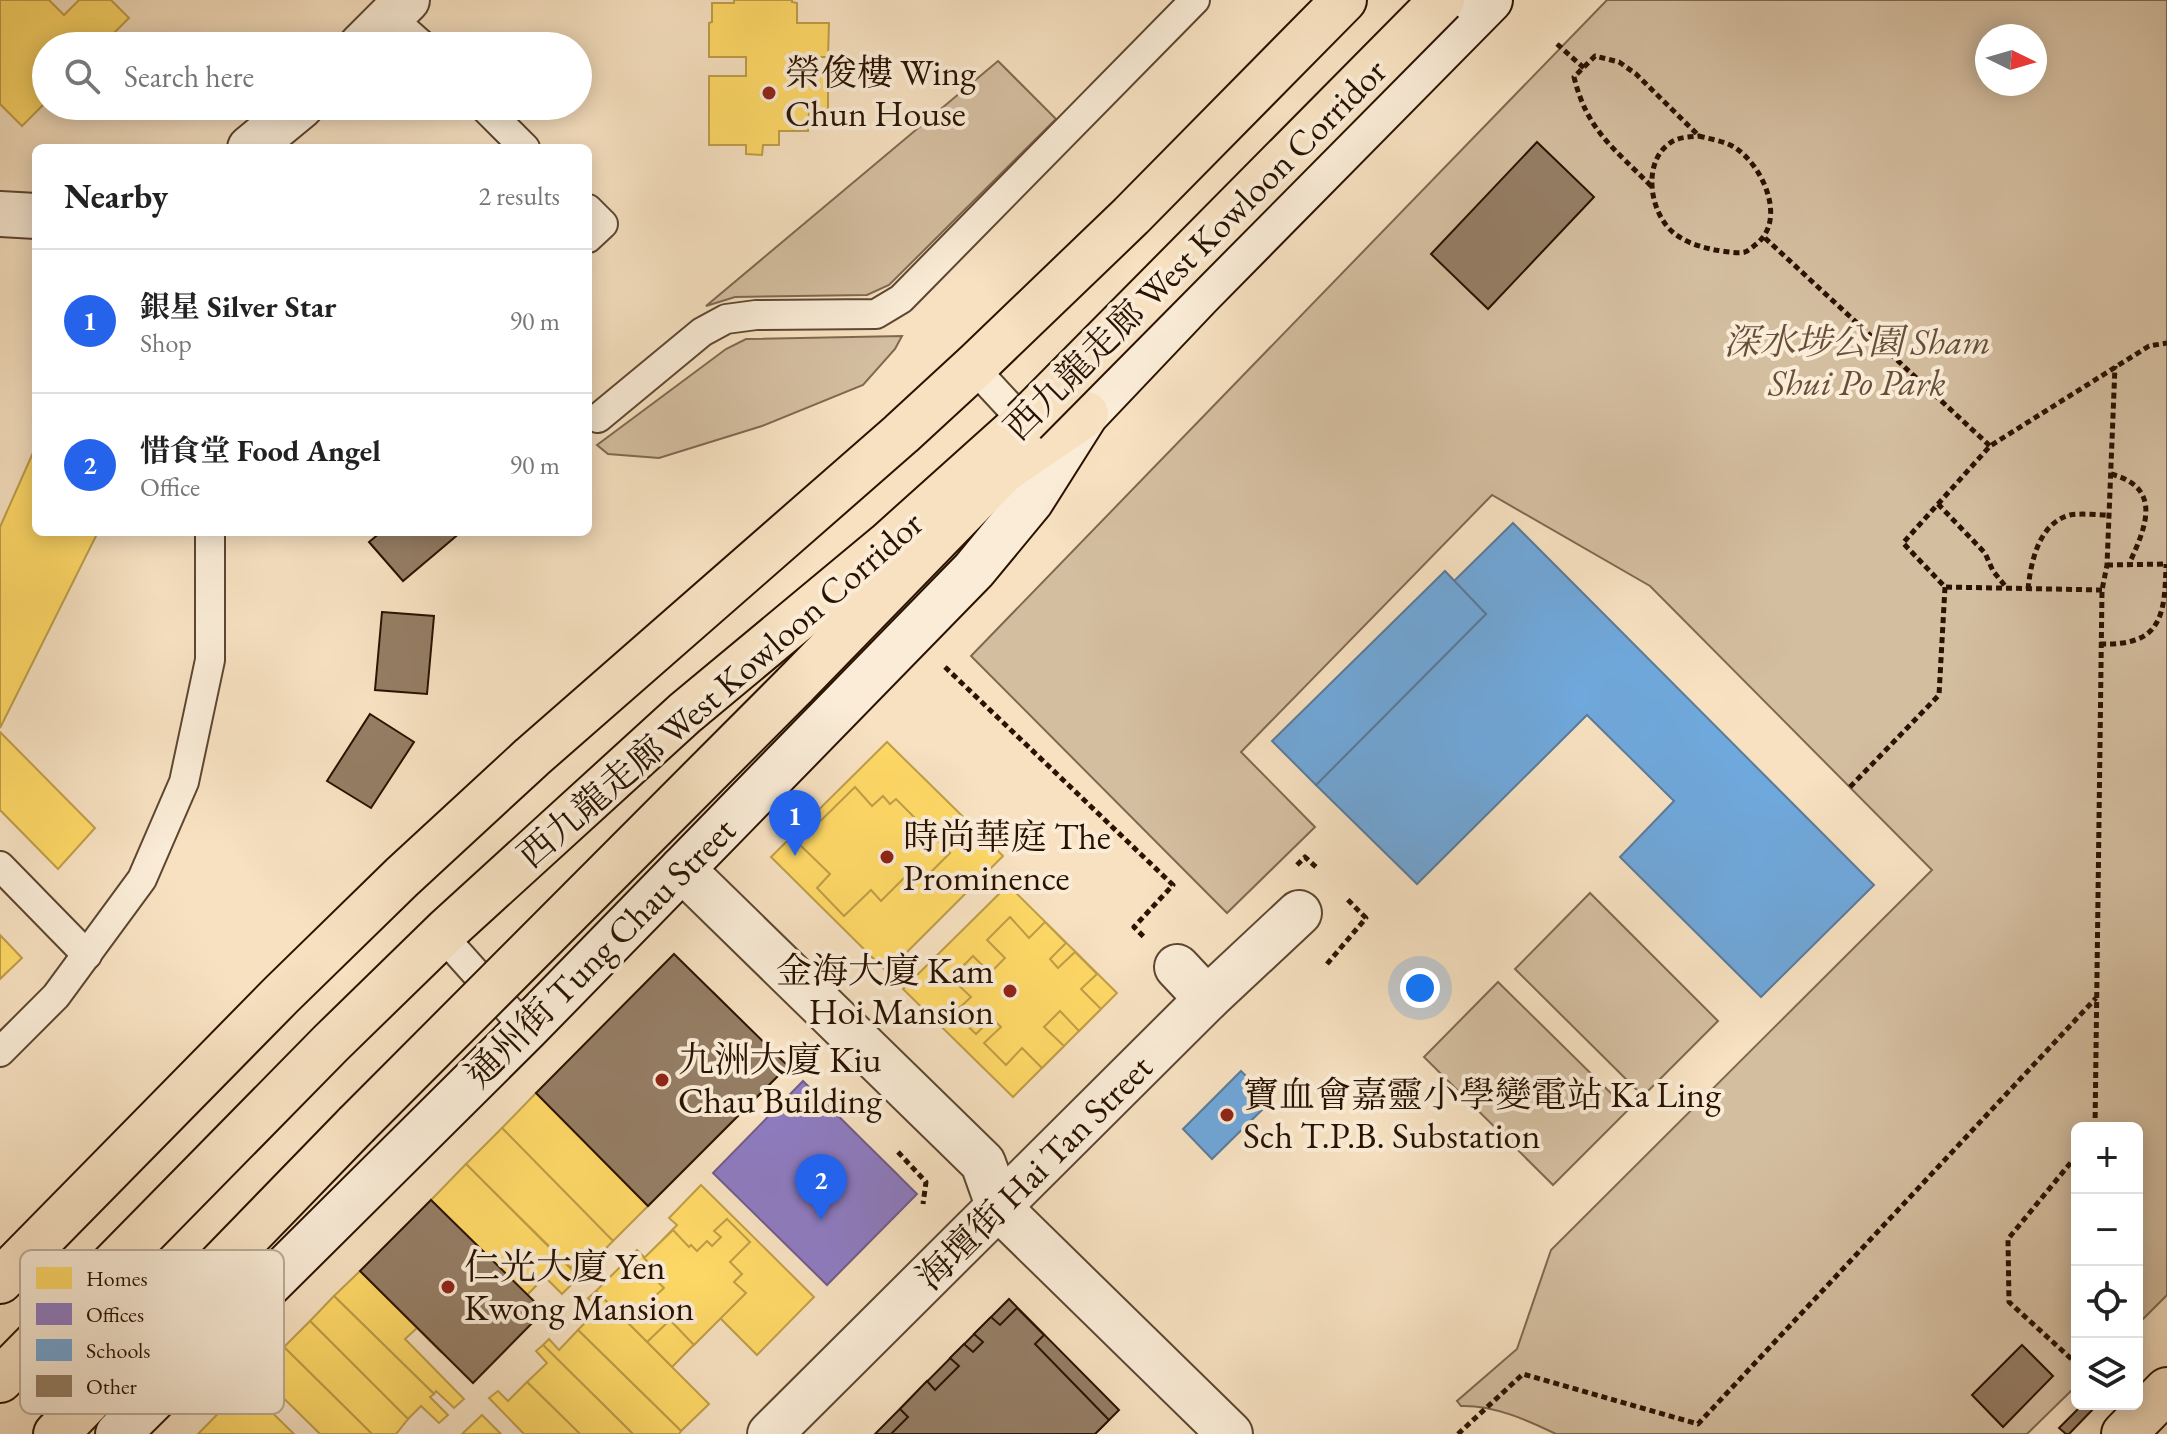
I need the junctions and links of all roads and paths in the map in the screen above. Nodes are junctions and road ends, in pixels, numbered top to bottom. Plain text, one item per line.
1 (1195, 0) edge
2 (1344, 0) edge
3 (1411, 0) edge
4 (1490, 0) edge
5 (1447, 20) edge
6 (1557, 44) dead end
7 (1584, 68) junction
8 (284, 120) edge
9 (497, 120) edge
10 (1699, 136) junction
11 (255, 144) edge
12 (521, 144) edge
13 (1651, 186) junction
14 (592, 213) edge
15 (0, 214) edge
16 (32, 216) edge
17 (592, 234) edge
18 (1765, 238) junction
19 (2167, 343) edge
20 (975, 365) junction
21 (2115, 366) junction
22 (1086, 414) junction
23 (598, 418) dead end
24 (1026, 420) junction
25 (1990, 446) junction
26 (2111, 474) junction
27 (1938, 504) junction
28 (2109, 515) junction
29 (210, 536) edge
30 (2129, 564) junction
31 (2167, 564) edge
32 (2107, 565) junction
33 (1945, 587) junction
34 (2007, 588) junction
35 (2028, 589) junction
36 (2102, 590) junction
37 (915, 632) junction
38 (2100, 644) junction
39 (1850, 787) dead end
40 (0, 866) edge
41 (1295, 867) dead end
42 (682, 869) junction
43 (1326, 877) dead end
44 (1336, 887) dead end
45 (1299, 913) dead end
46 (457, 952) dead end
47 (87, 955) junction
48 (1164, 955) joint
49 (1327, 964) dead end
50 (2096, 998) junction
51 (1207, 999) junction
52 (526, 1029) junction
53 (0, 1052) edge
54 (2095, 1122) edge
55 (2071, 1162) edge
56 (999, 1208) junction
57 (30, 1250) edge
58 (128, 1250) edge
59 (235, 1250) edge
60 (20, 1261) edge
61 (284, 1269) edge
62 (0, 1281) edge
63 (2071, 1359) edge
64 (20, 1360) edge
65 (0, 1380) edge
66 (2167, 1390) edge
67 (75, 1414) edge
68 (138, 1414) edge
69 (56, 1434) edge
70 (118, 1434) edge
71 (770, 1434) edge
72 (1230, 1434) edge
73 (1458, 1434) edge
74 (2124, 1434) edge

1 - 23 lane
2 - 20 main road, 西九龍走廊 West Kowloon Corridor
3 - 5 lane
4 - 5 street, 通州街 Tung Chau Street
5 - 22 street, 通州街 Tung Chau Street
5 - 24 main road, 西九龍走廊 West Kowloon Corridor, bridge
6 - 7 path
7 - 10 path
7 - 13 path
8 - 11 street
9 - 12 lane
10 - 13 path
10 - 18 path
13 - 18 path
14 - 17 lane
15 - 16 street
18 - 25 path
19 - 21 path
20 - 24 lane
20 - 57 main road, 西九龍走廊 West Kowloon Corridor
21 - 25 path
21 - 26 path
22 - 37 street, 通州街 Tung Chau Street
22 - 59 main road, bridge
24 - 58 main road, 西九龍走廊 West Kowloon Corridor
25 - 27 path
26 - 28 path
26 - 30 path
27 - 33 path
27 - 34 path
28 - 32 path
28 - 35 path
29 - 47 lane
30 - 31 path
30 - 32 path
31 - 38 path
32 - 36 path
33 - 34 path
33 - 39 path
34 - 35 path
35 - 36 path
36 - 38 path
37 - 42 street, 通州街 Tung Chau Street
37 - 48 path
38 - 50 path
40 - 47 lane
41 - 43 path
42 - 52 street, 通州街 Tung Chau Street
42 - 56 street
44 - 49 path
45 - 51 street, 海壇街 Hai Tan Street
46 - 52 lane
47 - 53 lane
48 - 51 street
50 - 54 path
50 - 73 path
51 - 56 street, 海壇街 Hai Tan Street
52 - 61 street, 通州街 Tung Chau Street
55 - 63 path
56 - 71 street, 海壇街 Hai Tan Street
56 - 72 street
60 - 62 main road, 西九龍走廊 West Kowloon Corridor
64 - 65 main road, 西九龍走廊 West Kowloon Corridor
66 - 74 main road
67 - 69 main road, bridge
68 - 70 street, 通州街 Tung Chau Street

